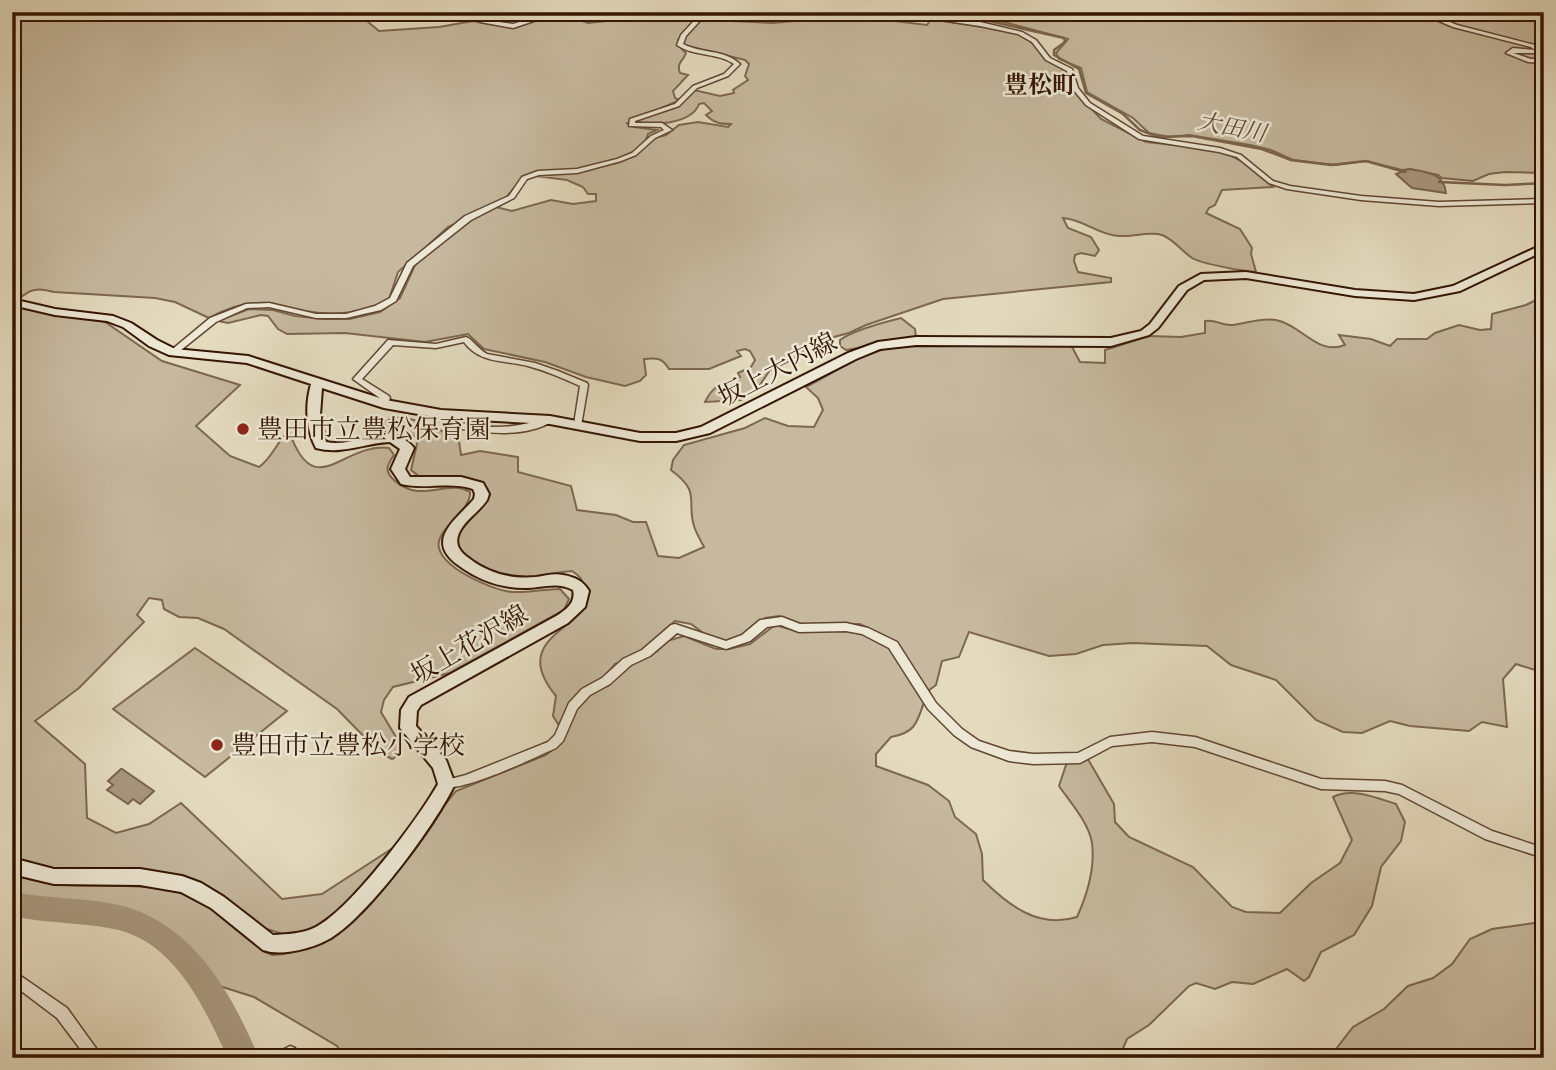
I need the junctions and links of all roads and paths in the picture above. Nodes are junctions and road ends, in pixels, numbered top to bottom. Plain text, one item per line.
1 (422, 12) edge
2 (558, 12) edge
3 (705, 12) edge
4 (889, 12) edge
5 (1421, 12) edge
6 (1544, 61) edge
7 (1544, 201) edge
8 (1544, 247) edge
9 (12, 302) edge
10 (173, 352) junction
11 (317, 385) junction
12 (384, 404) junction
13 (550, 420) junction
14 (444, 422) dead end
15 (578, 424) junction
16 (447, 784) junction
17 (1544, 853) edge
18 (12, 866) edge
19 (12, 976) edge
20 (96, 1058) edge

1 - 2 street
3 - 10 street
4 - 7 street
5 - 6 street
8 - 15 main road, 坂上大内線
9 - 10 main road, 坂上大内線
10 - 11 main road, 坂上大内線
11 - 12 main road, 坂上大内線
11 - 16 main road, 坂上花沢線
12 - 13 main road, 坂上大内線
12 - 15 street
13 - 14 street
13 - 15 main road, 坂上大内線
16 - 17 street
16 - 18 main road
19 - 20 street

